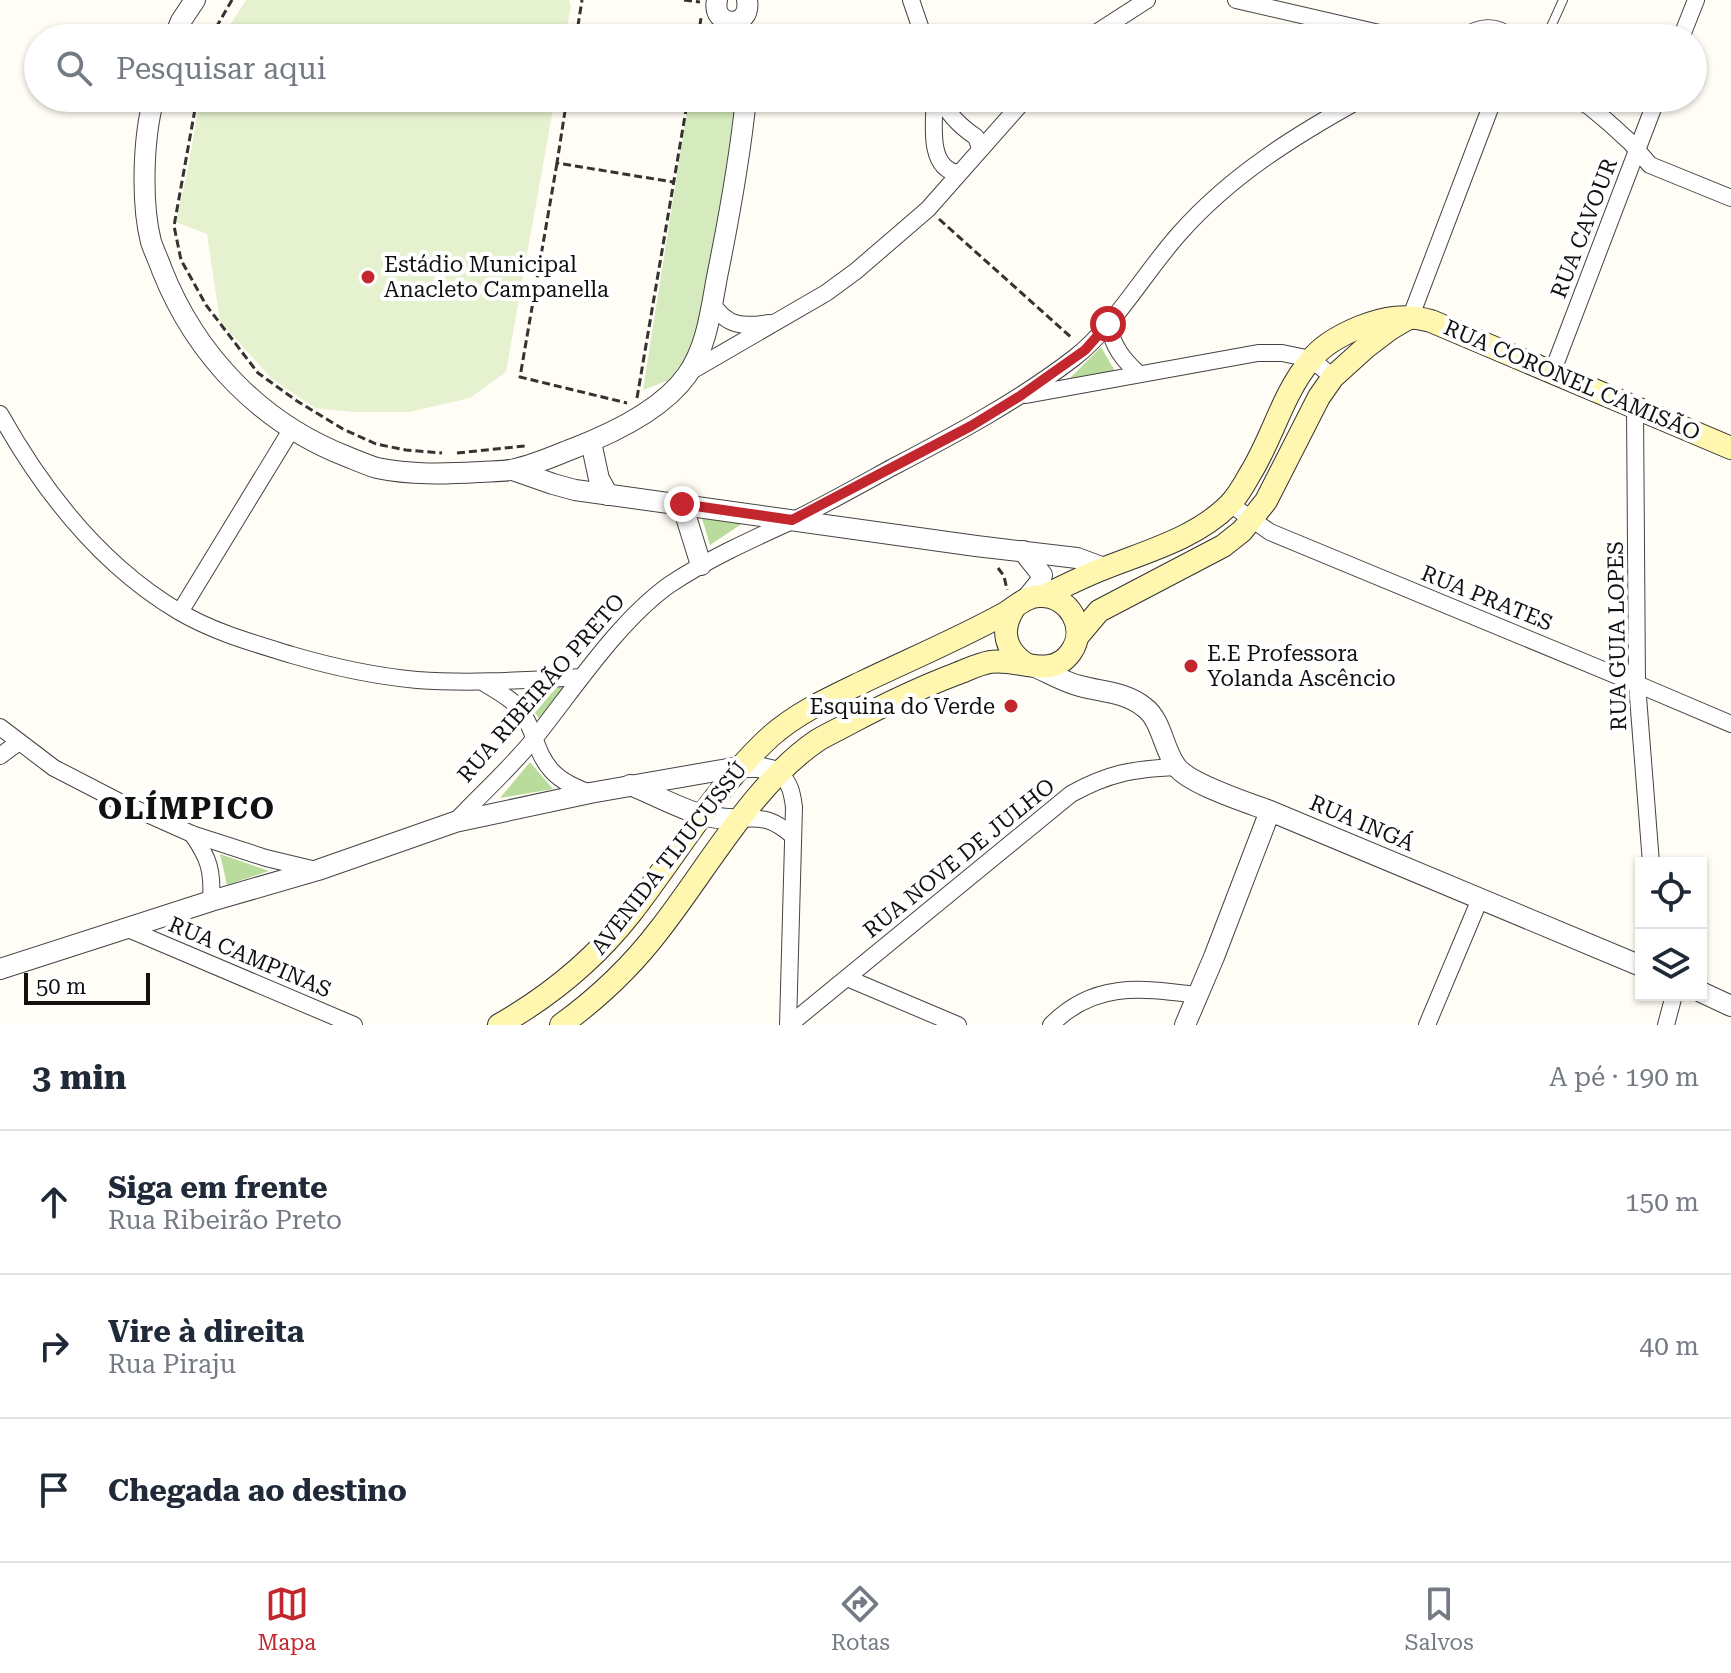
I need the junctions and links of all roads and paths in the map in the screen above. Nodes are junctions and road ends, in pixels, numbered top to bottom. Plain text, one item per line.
1 (186, 0) edge
2 (195, 0) edge
3 (232, 0) edge
4 (582, 0) edge
5 (684, 0) edge
6 (911, 0) edge
7 (1147, 0) edge
8 (1236, 0) edge
9 (1563, 0) edge
10 (1696, 0) edge
11 (710, 2) edge
12 (1256, 3) edge
13 (747, 14) edge
14 (180, 24) edge
15 (181, 24) edge
16 (218, 24) edge
17 (578, 24) edge
18 (919, 24) edge
19 (1110, 24) edge
20 (1333, 24) edge
21 (1552, 24) edge
22 (1687, 24) edge
23 (152, 112) edge
24 (194, 112) edge
25 (565, 112) edge
26 (686, 112) edge
27 (744, 112) edge
28 (935, 112) edge
29 (949, 112) edge
30 (1013, 112) edge
31 (1337, 112) edge
32 (1489, 112) edge
33 (1596, 112) edge
34 (1652, 112) edge
35 (980, 148) junction
36 (1637, 151) junction
37 (557, 163) junction
38 (959, 173) junction
39 (673, 182) junction
40 (1731, 198) edge
41 (928, 209) junction
42 (712, 303) junction
43 (1411, 316) junction
44 (775, 323) junction
45 (1108, 324) junction
46 (1085, 350) junction
47 (1311, 359) junction
48 (688, 373) junction
49 (1552, 373) junction
50 (1139, 374) junction
51 (1333, 377) junction
52 (1020, 396) junction
53 (646, 398) dead end
54 (636, 405) junction
55 (1635, 408) junction
56 (624, 411) dead end
57 (0, 414) edge
58 (291, 430) junction
59 (591, 442) junction
60 (526, 446) dead end
61 (1731, 448) edge
62 (513, 470) junction
63 (608, 495) junction
64 (682, 504) junction
65 (1230, 504) junction
66 (1252, 519) junction
67 (792, 520) junction
68 (976, 546) junction
69 (1023, 551) junction
70 (701, 565) junction
71 (1104, 568) junction
72 (1021, 605) junction
73 (180, 612) junction
74 (1075, 644) junction
75 (1030, 666) junction
76 (581, 677) junction
77 (483, 683) junction
78 (1637, 684) junction
79 (1098, 689) junction
80 (1731, 724) edge
81 (0, 727) edge
82 (535, 738) junction
83 (19, 742) junction
84 (0, 756) edge
85 (739, 767) junction
86 (1176, 767) junction
87 (779, 772) junction
88 (630, 785) junction
89 (590, 793) junction
90 (1270, 811) junction
91 (702, 816) junction
92 (740, 819) junction
93 (455, 822) junction
94 (192, 834) junction
95 (793, 836) junction
96 (1651, 857) edge
97 (318, 870) junction
98 (1480, 899) junction
99 (211, 901) junction
100 (128, 929) junction
101 (1635, 964) edge
102 (0, 969) edge
103 (847, 978) junction
104 (1197, 995) junction
105 (1707, 995) edge
106 (1672, 1001) edge
107 (1731, 1006) edge
108 (354, 1025) edge
109 (499, 1025) edge
110 (561, 1025) edge
111 (789, 1025) edge
112 (958, 1025) edge
113 (1051, 1025) edge
114 (1185, 1025) edge
115 (1427, 1025) edge
116 (1666, 1025) edge

1 - 14 street
2 - 15 street
3 - 16 path
4 - 17 path
5 - 11 path
6 - 18 street
7 - 19 street
8 - 12 street
9 - 21 lane
10 - 22 street
11 - 13 street
12 - 20 street
23 - 58 street
24 - 60 path
25 - 37 path
26 - 39 path
27 - 42 street
28 - 38 street
29 - 35 street
30 - 35 street
31 - 45 street, RUA RIBEIRÃO PRETO
32 - 43 street
33 - 36 street
34 - 36 street, RUA CAVOUR
35 - 38 street
36 - 40 street
36 - 49 street, RUA CAVOUR
37 - 39 path
37 - 54 path
38 - 41 street
39 - 54 path
41 - 44 street
41 - 46 path
42 - 44 street
42 - 48 street
43 - 47 main road, AVENIDA TIJUCUSSÚ
43 - 49 main road, RUA CORONEL CAMISÃO
43 - 51 main road, AVENIDA TIJUCUSSÚ
44 - 48 street
45 - 46 street, RUA RIBEIRÃO PRETO
45 - 50 street
46 - 52 street, RUA RIBEIRÃO PRETO
47 - 50 street
47 - 51 street
47 - 65 main road, AVENIDA TIJUCUSSÚ
48 - 59 street
49 - 55 main road, RUA CORONEL CAMISÃO
50 - 52 street
51 - 66 main road, AVENIDA TIJUCUSSÚ
52 - 67 street, RUA RIBEIRÃO PRETO
53 - 54 path
54 - 56 path
55 - 61 main road, RUA CORONEL CAMISÃO
55 - 78 street, RUA GUIA LOPES
57 - 73 street
58 - 62 street
58 - 73 street
59 - 62 street
59 - 63 street
62 - 63 street
63 - 64 street
64 - 67 street
64 - 70 street
65 - 66 street, RUA PRATES
65 - 71 main road, AVENIDA TIJUCUSSÚ
66 - 74 main road, AVENIDA TIJUCUSSÚ
66 - 78 street, RUA PRATES
67 - 68 street
67 - 70 street, RUA RIBEIRÃO PRETO
68 - 69 street
68 - 72 path
69 - 71 street
69 - 72 street
70 - 76 street, RUA RIBEIRÃO PRETO
71 - 72 main road, AVENIDA TIJUCUSSÚ
72 - 74 main road
72 - 75 main road
72 - 85 main road, AVENIDA TIJUCUSSÚ
73 - 77 street
74 - 75 main road, AVENIDA TIJUCUSSÚ
74 - 79 street
75 - 79 street
75 - 87 main road, AVENIDA TIJUCUSSÚ
76 - 77 street
76 - 82 street, RUA RIBEIRÃO PRETO
77 - 82 street
78 - 80 street, RUA PRATES
78 - 96 street, RUA GUIA LOPES
79 - 86 street
81 - 83 street
82 - 89 street
82 - 93 street, RUA RIBEIRÃO PRETO
83 - 84 street
83 - 94 street
85 - 87 street
85 - 88 street
85 - 91 main road, AVENIDA TIJUCUSSÚ
86 - 90 street, RUA INGÁ
86 - 103 street, RUA NOVE DE JULHO
87 - 92 main road, AVENIDA TIJUCUSSÚ
87 - 95 street
88 - 89 street
88 - 91 street
89 - 93 street
90 - 98 street, RUA INGÁ
90 - 104 street
91 - 92 street
91 - 109 main road, AVENIDA TIJUCUSSÚ
92 - 95 street
92 - 110 main road, AVENIDA TIJUCUSSÚ
93 - 97 street, RUA RIBEIRÃO PRETO
94 - 97 street
94 - 99 street
95 - 111 street
97 - 99 street, RUA RIBEIRÃO PRETO
98 - 101 street, RUA INGÁ
98 - 115 street
99 - 100 street, RUA RIBEIRÃO PRETO
100 - 102 street, RUA RIBEIRÃO PRETO
100 - 108 street, RUA CAMPINAS
103 - 111 street, RUA NOVE DE JULHO
103 - 112 street
104 - 113 street
104 - 114 street
105 - 107 street
106 - 116 street

